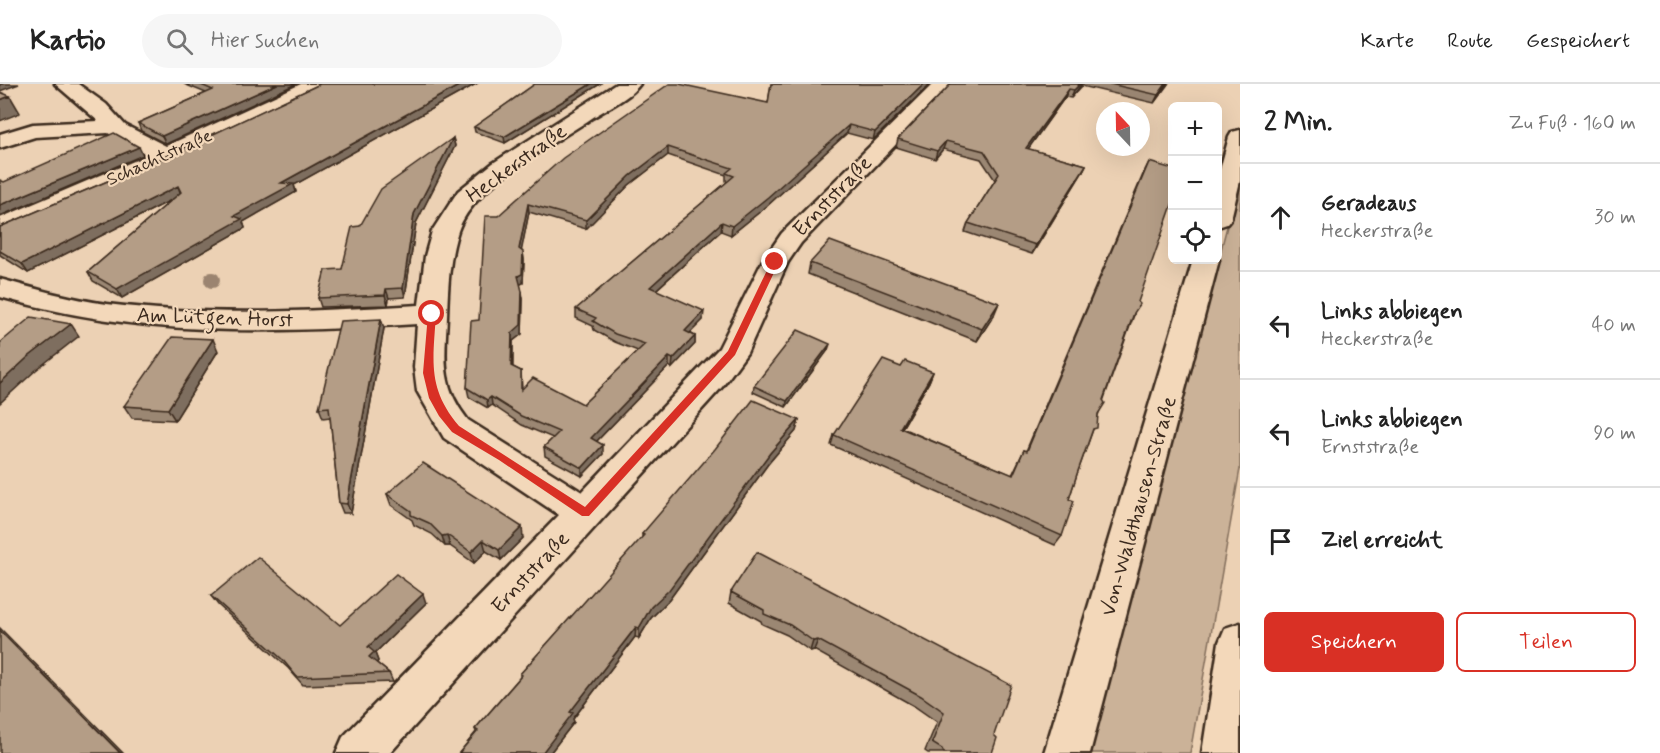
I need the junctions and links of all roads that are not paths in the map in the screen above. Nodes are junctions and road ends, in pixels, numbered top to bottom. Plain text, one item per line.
1 (65, 84) edge
2 (317, 84) edge
3 (630, 84) edge
4 (944, 84) edge
5 (114, 126) junction
6 (1240, 137) edge
7 (0, 141) edge
8 (166, 155) junction
9 (1220, 210) edge
10 (0, 227) edge
11 (1205, 264) edge
12 (0, 288) edge
13 (432, 314) junction
14 (585, 513) junction
15 (1240, 642) edge
16 (359, 753) edge
17 (1067, 753) edge
18 (1226, 753) edge

1 - 5 street
2 - 8 street, Schachtstraße
3 - 13 street, Heckerstraße
4 - 14 street, Ernststraße
5 - 7 street
5 - 8 street
6 - 9 street
8 - 10 street, Schachtstraße
11 - 17 street, Von-Waldthausen-Straße
12 - 13 street, Am Lütgen Horst
13 - 14 street, Heckerstraße
14 - 16 street, Ernststraße
15 - 18 street

